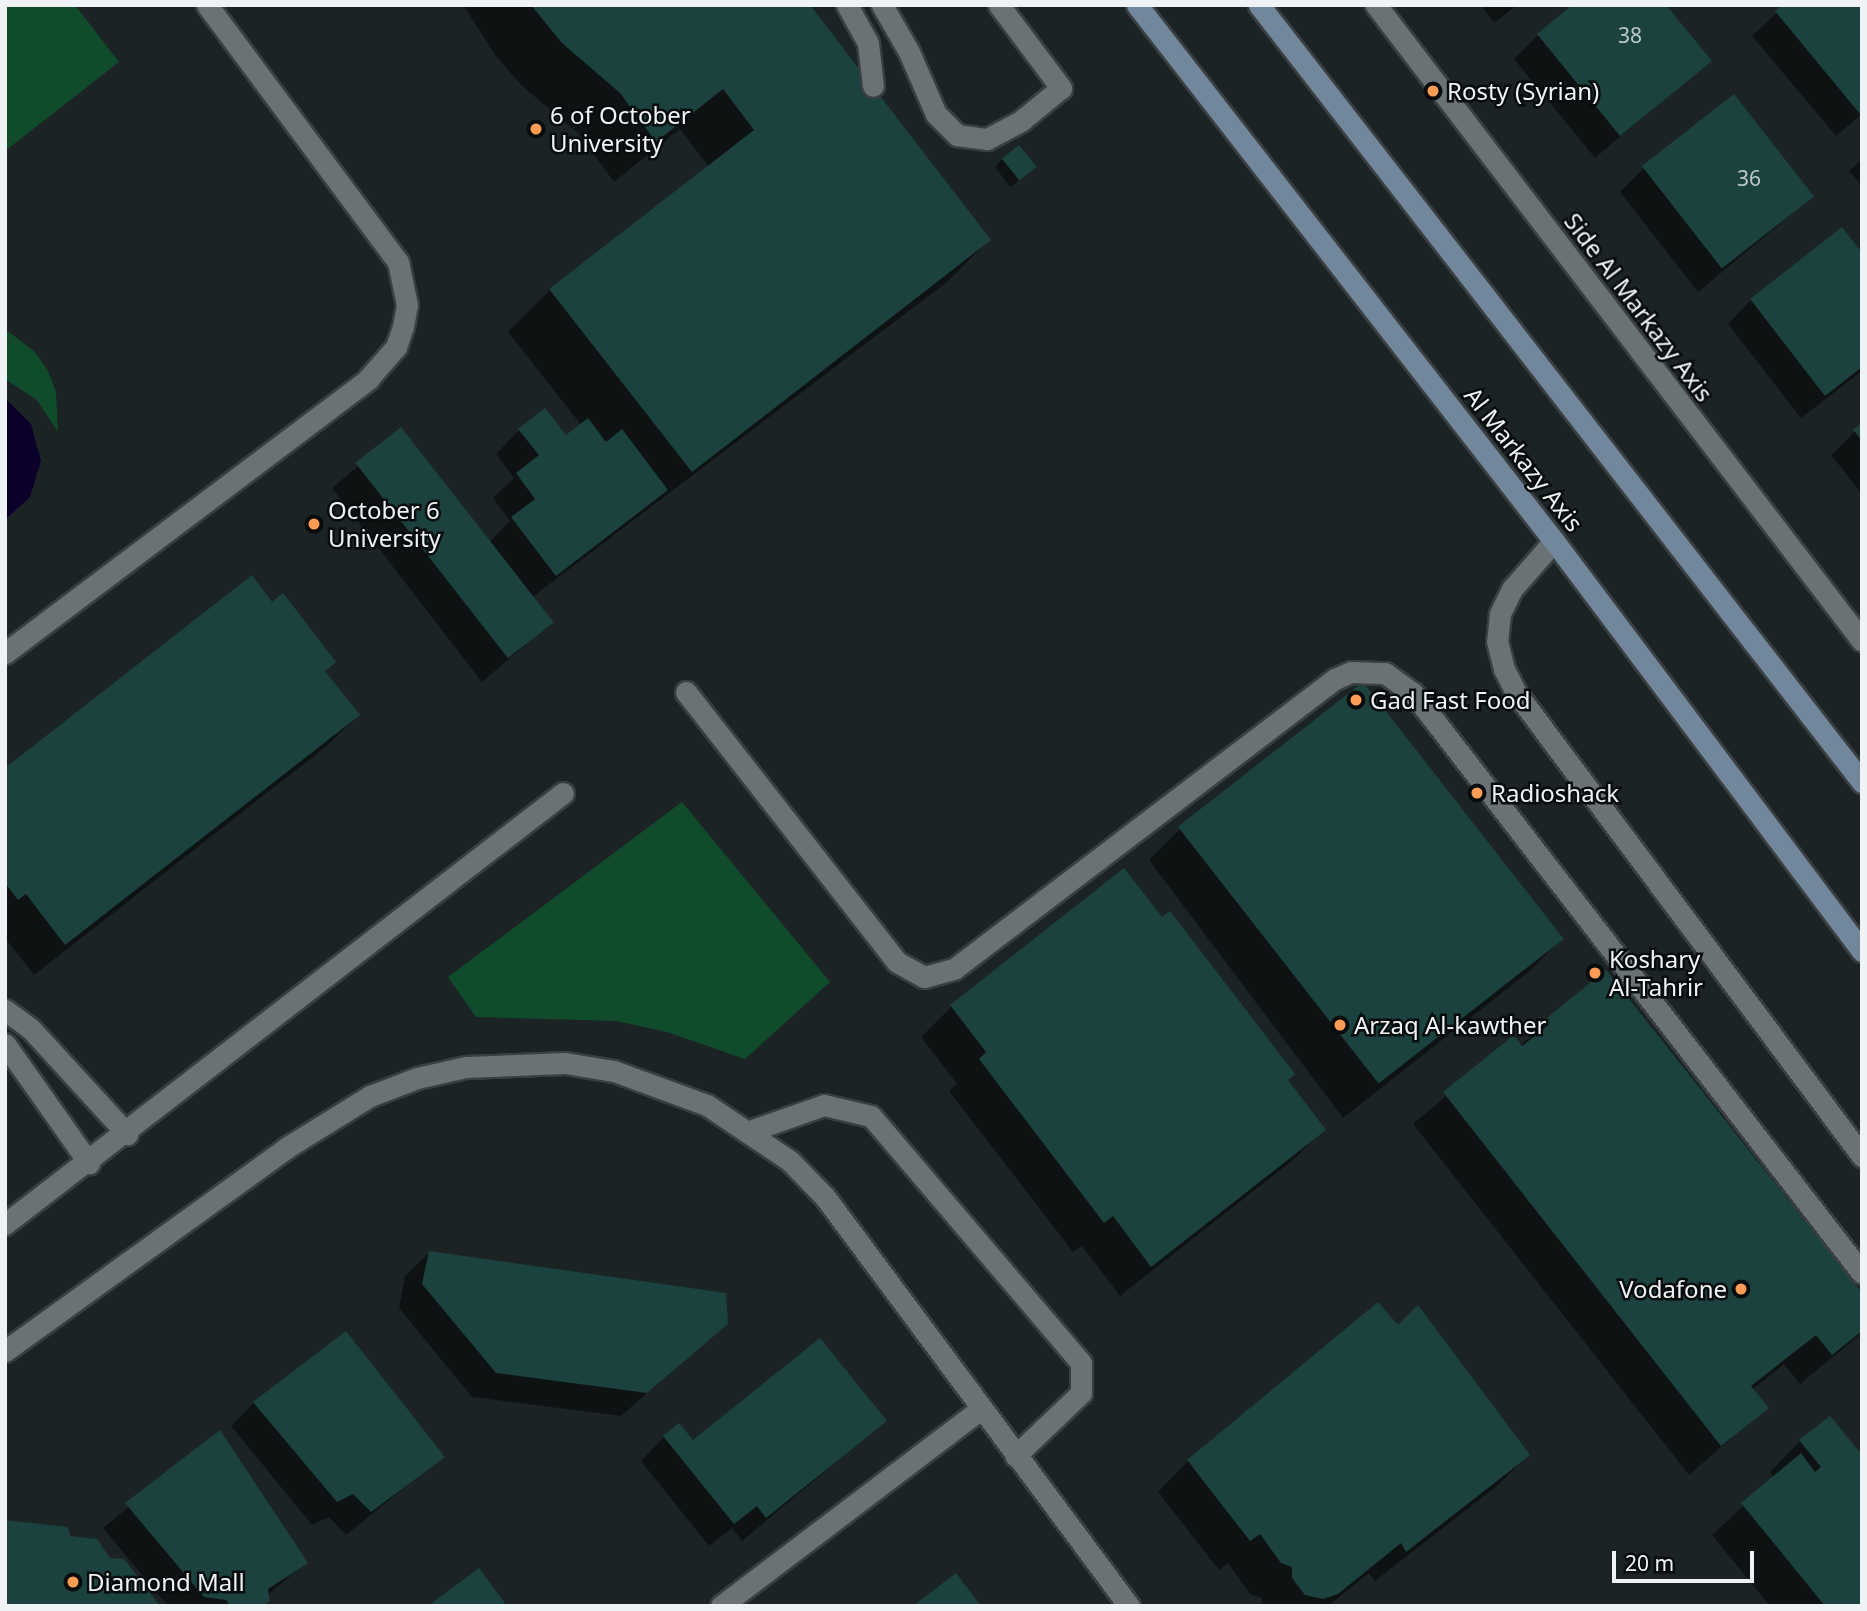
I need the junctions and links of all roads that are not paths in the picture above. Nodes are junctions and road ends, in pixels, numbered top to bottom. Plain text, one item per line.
1 (207, 5) edge
2 (847, 5) edge
3 (882, 5) edge
4 (999, 5) edge
5 (1137, 5) edge
6 (1259, 5) edge
7 (1376, 5) edge
8 (873, 86) dead end
9 (1554, 541) junction
10 (1862, 641) edge
11 (5, 653) edge
12 (686, 692) dead end
13 (1862, 782) edge
14 (563, 793) dead end
15 (1862, 951) edge
16 (5, 1010) edge
17 (5, 1044) edge
18 (750, 1131) junction
19 (127, 1133) junction
20 (1862, 1156) edge
21 (89, 1163) junction
22 (5, 1224) edge
23 (1862, 1273) edge
24 (5, 1351) edge
25 (979, 1410) junction
26 (1015, 1456) junction
27 (721, 1606) edge
28 (1129, 1606) edge

1 - 11 street
2 - 8 street
3 - 4 street
5 - 9 main road, Al Markazy Axis
6 - 13 main road
7 - 10 street, Side Al Markazy Axis
9 - 15 main road, Al Markazy Axis
9 - 20 street
12 - 23 street
14 - 19 street
16 - 19 street
17 - 21 street
18 - 24 street
18 - 25 street
18 - 26 street
19 - 21 street
21 - 22 street
25 - 26 street
25 - 27 street
26 - 28 street

